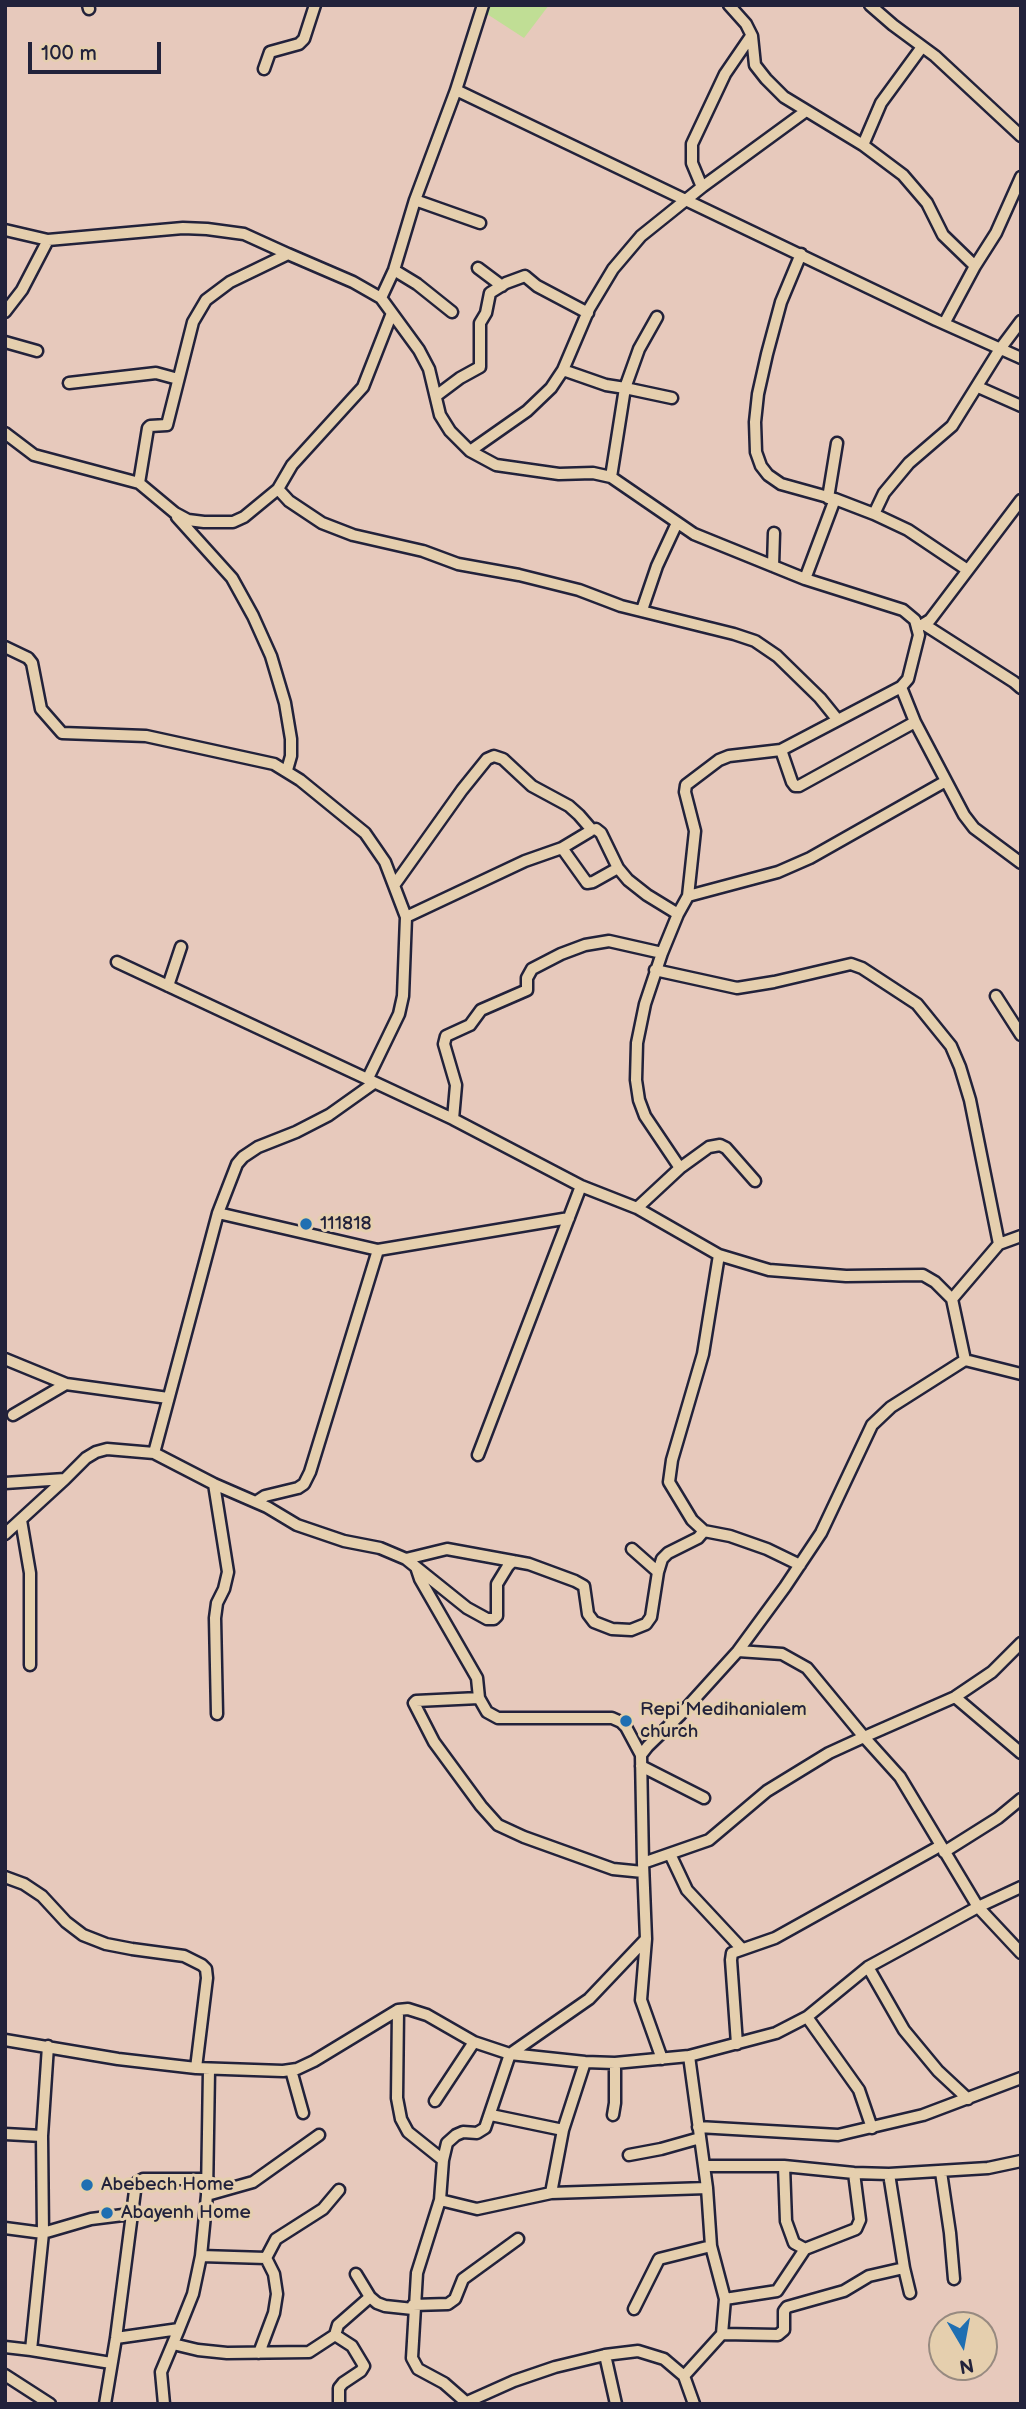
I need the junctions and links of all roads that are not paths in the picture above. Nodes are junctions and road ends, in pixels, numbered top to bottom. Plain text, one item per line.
1 (315, 5) edge
2 (483, 5) edge
3 (730, 5) edge
4 (870, 5) edge
5 (751, 36) junction
6 (922, 47) junction
7 (264, 69) dead end
8 (456, 90) junction
9 (806, 111) junction
10 (1021, 136) edge
11 (863, 145) junction
12 (1021, 177) edge
13 (702, 187) junction
14 (687, 199) junction
15 (415, 200) junction
16 (480, 223) dead end
17 (5, 230) edge
18 (48, 240) junction
19 (288, 254) junction
20 (801, 254) junction
21 (975, 266) junction
22 (478, 268) dead end
23 (394, 270) junction
24 (502, 286) junction
25 (381, 298) junction
26 (5, 312) edge
27 (452, 312) dead end
28 (393, 313) junction
29 (587, 313) junction
30 (657, 317) dead end
31 (1021, 321) edge
32 (945, 322) junction
33 (5, 342) edge
34 (1000, 349) junction
35 (37, 351) dead end
36 (1021, 358) edge
37 (563, 370) junction
38 (178, 379) junction
39 (69, 383) dead end
40 (978, 387) junction
41 (625, 388) junction
42 (436, 396) junction
43 (672, 398) dead end
44 (1021, 407) edge
45 (5, 433) edge
46 (837, 443) dead end
47 (470, 452) junction
48 (611, 477) junction
49 (139, 483) junction
50 (278, 489) junction
51 (832, 499) junction
52 (1021, 500) edge
53 (175, 513) junction
54 (874, 514) junction
55 (677, 523) junction
56 (774, 533) dead end
57 (773, 566) junction
58 (967, 569) junction
59 (806, 579) junction
60 (642, 610) junction
61 (921, 626) junction
62 (5, 647) edge
63 (901, 687) junction
64 (1021, 688) edge
65 (837, 719) junction
66 (915, 722) junction
67 (781, 750) junction
68 (287, 770) junction
69 (946, 781) junction
70 (592, 830) junction
71 (562, 848) junction
72 (1021, 863) edge
73 (618, 868) junction
74 (395, 884) junction
75 (688, 896) junction
76 (678, 914) junction
77 (406, 917) junction
78 (181, 947) dead end
79 (662, 953) junction
80 (117, 962) dead end
81 (655, 970) junction
82 (169, 986) junction
83 (996, 996) dead end
84 (1021, 1035) edge
85 (371, 1081) junction
86 (453, 1119) junction
87 (680, 1168) junction
88 (755, 1181) dead end
89 (581, 1186) junction
90 (637, 1208) junction
91 (218, 1213) junction
92 (569, 1217) junction
93 (1021, 1236) edge
94 (999, 1244) junction
95 (378, 1250) junction
96 (719, 1255) junction
97 (952, 1299) junction
98 (5, 1359) edge
99 (965, 1360) junction
100 (1021, 1374) edge
101 (66, 1384) junction
102 (168, 1398) junction
103 (13, 1415) dead end
104 (154, 1453) junction
105 (478, 1455) dead end
106 (65, 1479) junction
107 (5, 1483) edge
108 (214, 1484) junction
109 (256, 1502) junction
110 (20, 1520) junction
111 (704, 1531) junction
112 (5, 1534) edge
113 (632, 1549) dead end
114 (405, 1559) junction
115 (513, 1561) junction
116 (800, 1565) junction
117 (416, 1566) junction
118 (657, 1572) junction
119 (1021, 1643) edge
120 (738, 1651) junction
121 (30, 1665) dead end
122 (955, 1697) junction
123 (479, 1698) junction
124 (217, 1714) dead end
125 (864, 1737) junction
126 (1021, 1753) edge
127 (641, 1761) junction
128 (704, 1798) dead end
129 (1021, 1799) edge
130 (942, 1849) junction
131 (670, 1854) junction
132 (643, 1868) junction
133 (5, 1877) edge
134 (1021, 1887) edge
135 (978, 1907) junction
136 (646, 1939) junction
137 (743, 1949) junction
138 (1021, 1953) edge
139 (869, 1967) junction
140 (398, 2010) junction
141 (807, 2017) junction
142 (5, 2040) edge
143 (474, 2042) junction
144 (737, 2044) junction
145 (48, 2046) junction
146 (510, 2054) junction
147 (688, 2056) junction
148 (662, 2059) junction
149 (585, 2062) junction
150 (615, 2063) junction
151 (196, 2068) junction
152 (209, 2070) junction
153 (291, 2070) junction
154 (1021, 2078) edge
155 (968, 2099) junction
156 (435, 2101) dead end
157 (303, 2113) dead end
158 (491, 2115) junction
159 (613, 2115) dead end
160 (698, 2127) junction
161 (872, 2129) junction
162 (562, 2130) junction
163 (5, 2134) edge
164 (319, 2135) dead end
165 (42, 2136) junction
166 (700, 2138) junction
167 (629, 2155) dead end
168 (443, 2160) junction
169 (1021, 2161) edge
170 (704, 2166) junction
171 (784, 2166) junction
172 (941, 2172) junction
173 (854, 2174) junction
174 (889, 2174) junction
175 (208, 2179) junction
176 (707, 2188) junction
177 (339, 2190) dead end
178 (551, 2193) junction
179 (207, 2195) junction
180 (440, 2200) junction
181 (131, 2214) junction
182 (5, 2228) edge
183 (43, 2232) junction
184 (518, 2239) dead end
185 (711, 2246) junction
186 (805, 2249) junction
187 (201, 2256) junction
188 (266, 2258) junction
189 (904, 2268) junction
190 (356, 2274) dead end
191 (954, 2279) dead end
192 (909, 2292) dead end
193 (370, 2297) junction
194 (724, 2299) junction
195 (413, 2307) junction
196 (634, 2309) dead end
197 (179, 2329) junction
198 (722, 2334) junction
199 (335, 2335) junction
200 (117, 2338) junction
201 (173, 2344) junction
202 (5, 2347) edge
203 (32, 2350) junction
204 (260, 2353) junction
205 (604, 2355) junction
206 (111, 2363) junction
207 (5, 2375) edge
208 (684, 2376) junction
209 (467, 2403) edge
210 (50, 2404) edge
211 (104, 2404) edge
212 (164, 2404) edge
213 (339, 2404) edge
214 (616, 2404) edge
215 (694, 2404) edge

1 - 7 street
2 - 8 street
3 - 5 street
4 - 6 street
5 - 9 street
5 - 13 street
6 - 10 street
6 - 11 street
8 - 14 street
8 - 15 street
9 - 11 street
9 - 13 street
11 - 21 street
12 - 21 street
13 - 14 street
14 - 20 street
14 - 29 street
15 - 16 street
15 - 23 street
17 - 18 street
18 - 19 street
18 - 26 street
19 - 25 street
19 - 38 street
20 - 32 street
20 - 51 street
21 - 32 street
22 - 24 street
23 - 25 street
23 - 27 street
24 - 29 street
24 - 42 street
25 - 28 street
28 - 42 street
28 - 50 street
29 - 37 street
30 - 41 street
31 - 34 street
32 - 34 street
33 - 35 street
34 - 36 street
34 - 40 street
37 - 41 street
37 - 47 street
38 - 39 street
38 - 49 street
40 - 44 street
40 - 54 street
41 - 43 street
41 - 48 street
42 - 47 street
45 - 49 street
46 - 51 street
47 - 48 street
48 - 55 street
49 - 53 street
50 - 53 street
50 - 60 street
51 - 54 street
51 - 59 street
52 - 58 street
53 - 68 street
54 - 58 street
55 - 57 street
55 - 60 street
56 - 57 street
57 - 59 street
58 - 61 street
59 - 61 street
60 - 65 street
61 - 63 street
61 - 64 street
62 - 68 street
63 - 65 street
63 - 66 street
65 - 67 street
66 - 67 street
66 - 69 street
67 - 75 street
68 - 74 street
69 - 72 street
69 - 75 street
70 - 71 street
70 - 73 street
70 - 74 street
71 - 73 street
71 - 77 street
73 - 76 street
74 - 77 street
75 - 76 street
76 - 79 street
77 - 85 street
78 - 82 street
79 - 81 street
79 - 86 street
80 - 82 street
81 - 87 street
81 - 94 street
82 - 85 street
83 - 84 street
85 - 86 street
85 - 91 street
86 - 89 street
87 - 88 street
87 - 90 street
89 - 90 street
89 - 92 street
90 - 96 street
91 - 95 street
91 - 102 street
92 - 95 street
92 - 105 street
93 - 94 street
94 - 97 street
95 - 109 street
96 - 97 street
96 - 111 street
97 - 99 street
98 - 101 street
99 - 100 street
99 - 116 street
101 - 102 street
101 - 103 street
102 - 104 street
104 - 106 street
104 - 108 street
106 - 107 street
106 - 110 street
108 - 109 street
108 - 124 street
109 - 114 street
110 - 112 street
110 - 121 street
111 - 116 street
111 - 118 street
113 - 118 street
114 - 115 street
114 - 117 street
115 - 117 street
115 - 118 street
116 - 120 street
117 - 123 street
119 - 122 street
120 - 125 street
120 - 127 street
122 - 125 street
122 - 126 street
123 - 127 street
123 - 132 street
125 - 130 street
125 - 131 street
127 - 128 street
127 - 132 street
129 - 130 street
130 - 135 street
130 - 137 street
131 - 132 street
131 - 137 street
132 - 136 street
133 - 151 street
134 - 135 street
135 - 138 street
135 - 139 street
136 - 146 street
136 - 148 street
137 - 144 street
139 - 141 street
139 - 155 street
140 - 143 street
140 - 153 street
140 - 168 street
141 - 144 street
141 - 161 street
142 - 145 street
143 - 146 street
143 - 156 street
144 - 147 street
145 - 151 street
145 - 165 street
146 - 149 street
146 - 158 street
147 - 148 street
147 - 160 street
148 - 150 street
149 - 150 street
149 - 162 street
150 - 159 street
151 - 152 street
152 - 153 street
152 - 175 street
153 - 157 street
154 - 155 street
155 - 161 street
158 - 162 street
158 - 168 street
160 - 161 street
160 - 166 street
162 - 178 street
163 - 165 street
164 - 179 street
165 - 183 street
166 - 167 street
166 - 170 street
168 - 180 street
169 - 172 street
170 - 171 street
170 - 176 street
171 - 173 street
171 - 186 street
172 - 174 street
172 - 191 street
173 - 174 street
173 - 186 street
174 - 189 street
175 - 179 street
175 - 181 street
176 - 178 street
176 - 185 street
177 - 188 street
178 - 180 street
179 - 187 street
180 - 195 street
181 - 183 street
181 - 200 street
182 - 183 street
183 - 203 street
184 - 195 street
185 - 194 street
185 - 196 street
186 - 194 street
187 - 188 street
187 - 197 street
188 - 204 street
189 - 192 street
189 - 198 street
190 - 193 street
193 - 195 street
193 - 199 street
194 - 198 street
195 - 209 street
197 - 200 street
197 - 201 street
198 - 208 street
199 - 204 street
199 - 213 street
200 - 206 street
201 - 204 street
201 - 212 street
202 - 203 street
203 - 206 street
205 - 208 street
205 - 209 street
205 - 214 street
206 - 211 street
207 - 210 street
208 - 215 street

